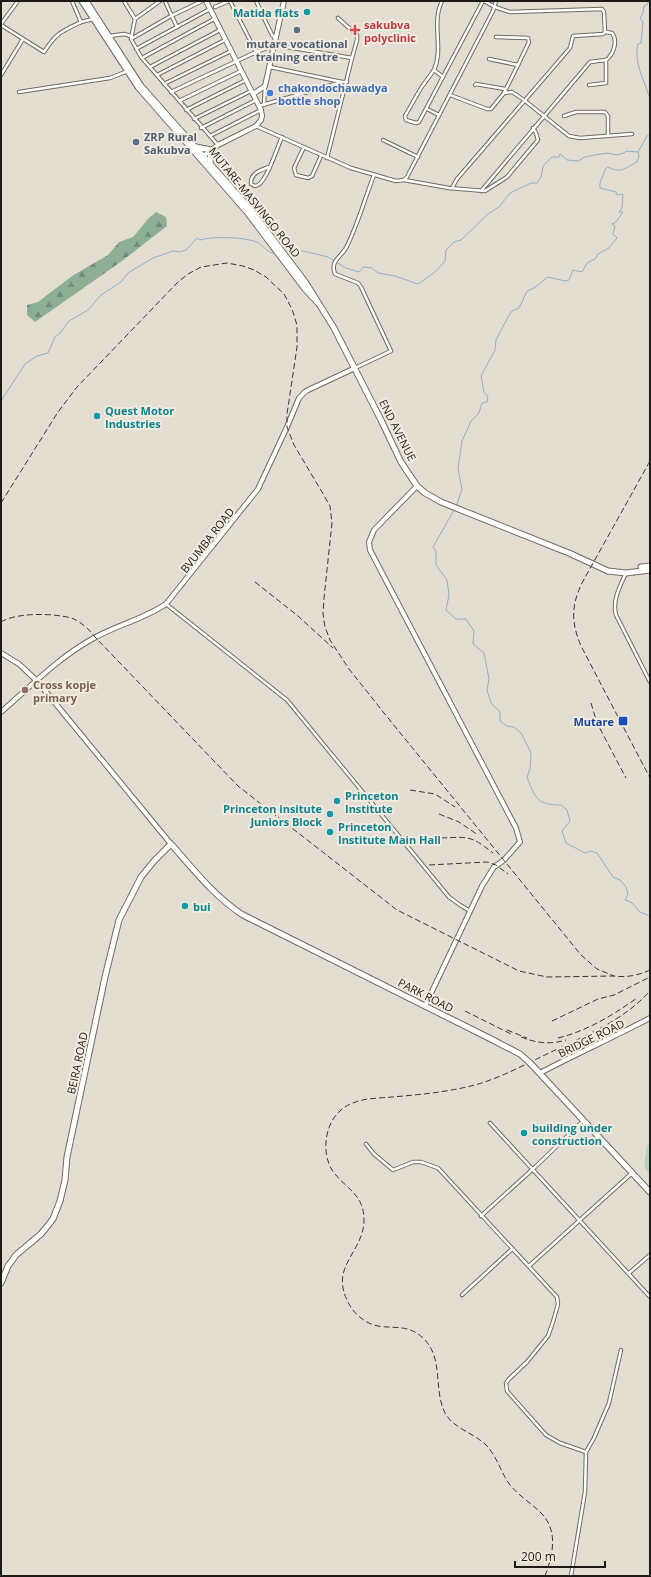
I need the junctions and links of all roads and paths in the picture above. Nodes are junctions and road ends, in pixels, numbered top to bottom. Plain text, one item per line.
1 (18, 1) edge
2 (72, 1) edge
3 (82, 1) edge
4 (86, 1) edge
5 (124, 1) edge
6 (160, 1) edge
7 (165, 1) edge
8 (202, 1) edge
9 (206, 1) edge
10 (230, 1) edge
11 (256, 1) edge
12 (284, 1) edge
13 (442, 1) edge
14 (483, 1) edge
15 (496, 1) edge
16 (495, 7) junction
17 (212, 8) junction
18 (171, 16) junction
19 (338, 18) dead end
20 (93, 19) junction
21 (135, 19) junction
22 (214, 19) junction
23 (81, 22) junction
24 (1, 24) edge
25 (177, 27) junction
26 (220, 30) junction
27 (605, 32) junction
28 (109, 36) junction
29 (131, 37) junction
30 (496, 37) dead end
31 (23, 39) junction
32 (225, 40) junction
33 (276, 40) junction
34 (275, 45) junction
35 (136, 49) junction
36 (230, 51) junction
37 (256, 52) junction
38 (142, 58) junction
39 (352, 58) junction
40 (489, 60) dead end
41 (606, 60) junction
42 (236, 61) junction
43 (518, 65) junction
44 (150, 67) junction
45 (270, 67) junction
46 (128, 70) junction
47 (434, 70) junction
48 (242, 71) junction
49 (1, 76) edge
50 (157, 76) junction
51 (443, 77) junction
52 (246, 80) junction
53 (342, 82) junction
54 (347, 82) junction
55 (164, 84) junction
56 (475, 85) dead end
57 (589, 85) dead end
58 (265, 86) junction
59 (505, 91) junction
60 (19, 92) dead end
61 (171, 92) junction
62 (252, 92) junction
63 (450, 95) junction
64 (256, 100) junction
65 (524, 100) junction
66 (179, 101) junction
67 (261, 107) junction
68 (427, 109) junction
69 (186, 110) junction
70 (439, 115) junction
71 (543, 116) junction
72 (564, 116) dead end
73 (194, 119) junction
74 (256, 126) junction
75 (201, 128) junction
76 (533, 128) junction
77 (632, 134) dead end
78 (210, 136) junction
79 (608, 136) junction
80 (282, 137) junction
81 (383, 140) dead end
82 (218, 145) junction
83 (196, 147) junction
84 (304, 147) junction
85 (211, 150) junction
86 (321, 156) junction
87 (202, 157) junction
88 (418, 157) junction
89 (327, 158) junction
90 (210, 163) junction
91 (269, 167) junction
92 (374, 175) junction
93 (404, 180) junction
94 (452, 188) junction
95 (481, 191) junction
96 (319, 304) junction
97 (334, 328) joint
98 (355, 368) junction
99 (417, 486) junction
100 (471, 514) junction
101 (648, 565) edge
102 (650, 570) edge
103 (626, 573) junction
104 (166, 604) junction
105 (1, 653) edge
106 (650, 680) edge
107 (37, 681) junction
108 (1, 712) edge
109 (171, 844) junction
110 (471, 911) junction
111 (425, 1006) junction
112 (650, 1018) edge
113 (540, 1074) junction
114 (583, 1120) junction
115 (490, 1122) dead end
116 (366, 1144) dead end
117 (533, 1169) junction
118 (632, 1173) junction
119 (650, 1192) edge
120 (481, 1216) junction
121 (581, 1220) junction
122 (512, 1249) junction
123 (650, 1255) edge
124 (529, 1266) junction
125 (630, 1273) junction
126 (1, 1283) edge
127 (462, 1295) dead end
128 (650, 1297) edge
129 (621, 1350) dead end
130 (586, 1452) junction
131 (571, 1576) edge

1 - 24 street
2 - 23 street
3 - 20 highway, MUTARE-MASVINGO ROAD
4 - 28 highway, MUTARE-MASVINGO ROAD
5 - 21 street
6 - 21 street
7 - 18 street
8 - 18 street
9 - 17 street
10 - 17 street
10 - 37 street
11 - 33 street
12 - 33 street
13 - 47 street
14 - 16 street
14 - 51 street
15 - 16 street
16 - 27 street
16 - 63 street
17 - 22 street
17 - 25 street
18 - 25 street
18 - 29 street
19 - 39 street
20 - 23 street
20 - 46 highway, MUTARE-MASVINGO ROAD
21 - 29 street
22 - 26 street
22 - 38 street
23 - 31 street
24 - 31 street
25 - 35 street
26 - 32 street
26 - 44 street
27 - 41 street
27 - 65 street
28 - 29 street
28 - 46 highway, MUTARE-MASVINGO ROAD
29 - 35 street
30 - 43 street
31 - 49 street
32 - 36 street
32 - 50 street
33 - 34 street
34 - 37 street
34 - 39 street
34 - 45 street
35 - 38 street
36 - 42 street
36 - 55 street
37 - 42 street
38 - 44 street
39 - 54 street
40 - 43 street
41 - 57 street
41 - 71 street
42 - 48 street
42 - 61 street
43 - 59 street
44 - 50 street
45 - 53 street
45 - 58 street
46 - 60 street
46 - 83 highway, MUTARE-MASVINGO ROAD
46 - 87 highway, MUTARE-MASVINGO ROAD
47 - 51 street
47 - 68 street
48 - 52 street
48 - 66 street
50 - 55 street
51 - 68 street
52 - 62 street
52 - 69 street
53 - 54 street
53 - 67 street
54 - 89 street
55 - 61 street
56 - 59 street
58 - 62 street
58 - 67 street
59 - 63 street
59 - 65 street
61 - 66 street
62 - 64 street
62 - 73 street
63 - 70 street
64 - 67 street
64 - 75 street
65 - 71 street
65 - 94 street
66 - 69 street
67 - 74 street
67 - 78 street
68 - 70 street
69 - 73 street
70 - 88 street
71 - 76 street
71 - 79 street
72 - 79 street
73 - 75 street
74 - 80 street
74 - 82 street
75 - 78 street
76 - 95 street
76 - 95 street
77 - 79 street
78 - 82 street
80 - 84 street
80 - 91 street
81 - 88 street
82 - 85 street
83 - 85 highway
83 - 87 highway, MUTARE-MASVINGO ROAD
84 - 86 street
84 - 86 street
85 - 87 street
85 - 90 highway
86 - 89 street
87 - 90 highway, MUTARE-MASVINGO ROAD
87 - 96 highway, MUTARE-MASVINGO ROAD
88 - 93 street
89 - 92 street
90 - 96 highway, MUTARE-MASVINGO ROAD
91 - 91 street
92 - 93 street
92 - 98 street, BVUMBA ROAD
93 - 94 street
94 - 95 street
96 - 97 highway, MUTARE-MASVINGO ROAD
97 - 98 highway, END AVENUE
98 - 99 highway, END AVENUE
98 - 104 street, BVUMBA ROAD
99 - 100 highway, END AVENUE
99 - 110 street
100 - 101 highway, END AVENUE
100 - 103 highway, END AVENUE
102 - 103 highway, END AVENUE
103 - 106 street
104 - 107 street, BVUMBA ROAD
104 - 110 street
105 - 107 street
107 - 108 street, BVUMBA ROAD
107 - 109 street
109 - 111 highway, PARK ROAD
109 - 126 highway, BEIRA ROAD
110 - 111 street
111 - 113 highway, PARK ROAD
112 - 113 street, BRIDGE ROAD
113 - 114 highway, PARK ROAD
114 - 117 street
114 - 118 highway, PARK ROAD
115 - 117 street
116 - 120 street
117 - 120 street
117 - 121 street
118 - 119 highway, PARK ROAD
118 - 121 street
120 - 122 street
121 - 124 street
121 - 125 street
122 - 124 street
122 - 127 street
123 - 125 street
124 - 130 street
125 - 128 street
129 - 130 street
130 - 131 street

